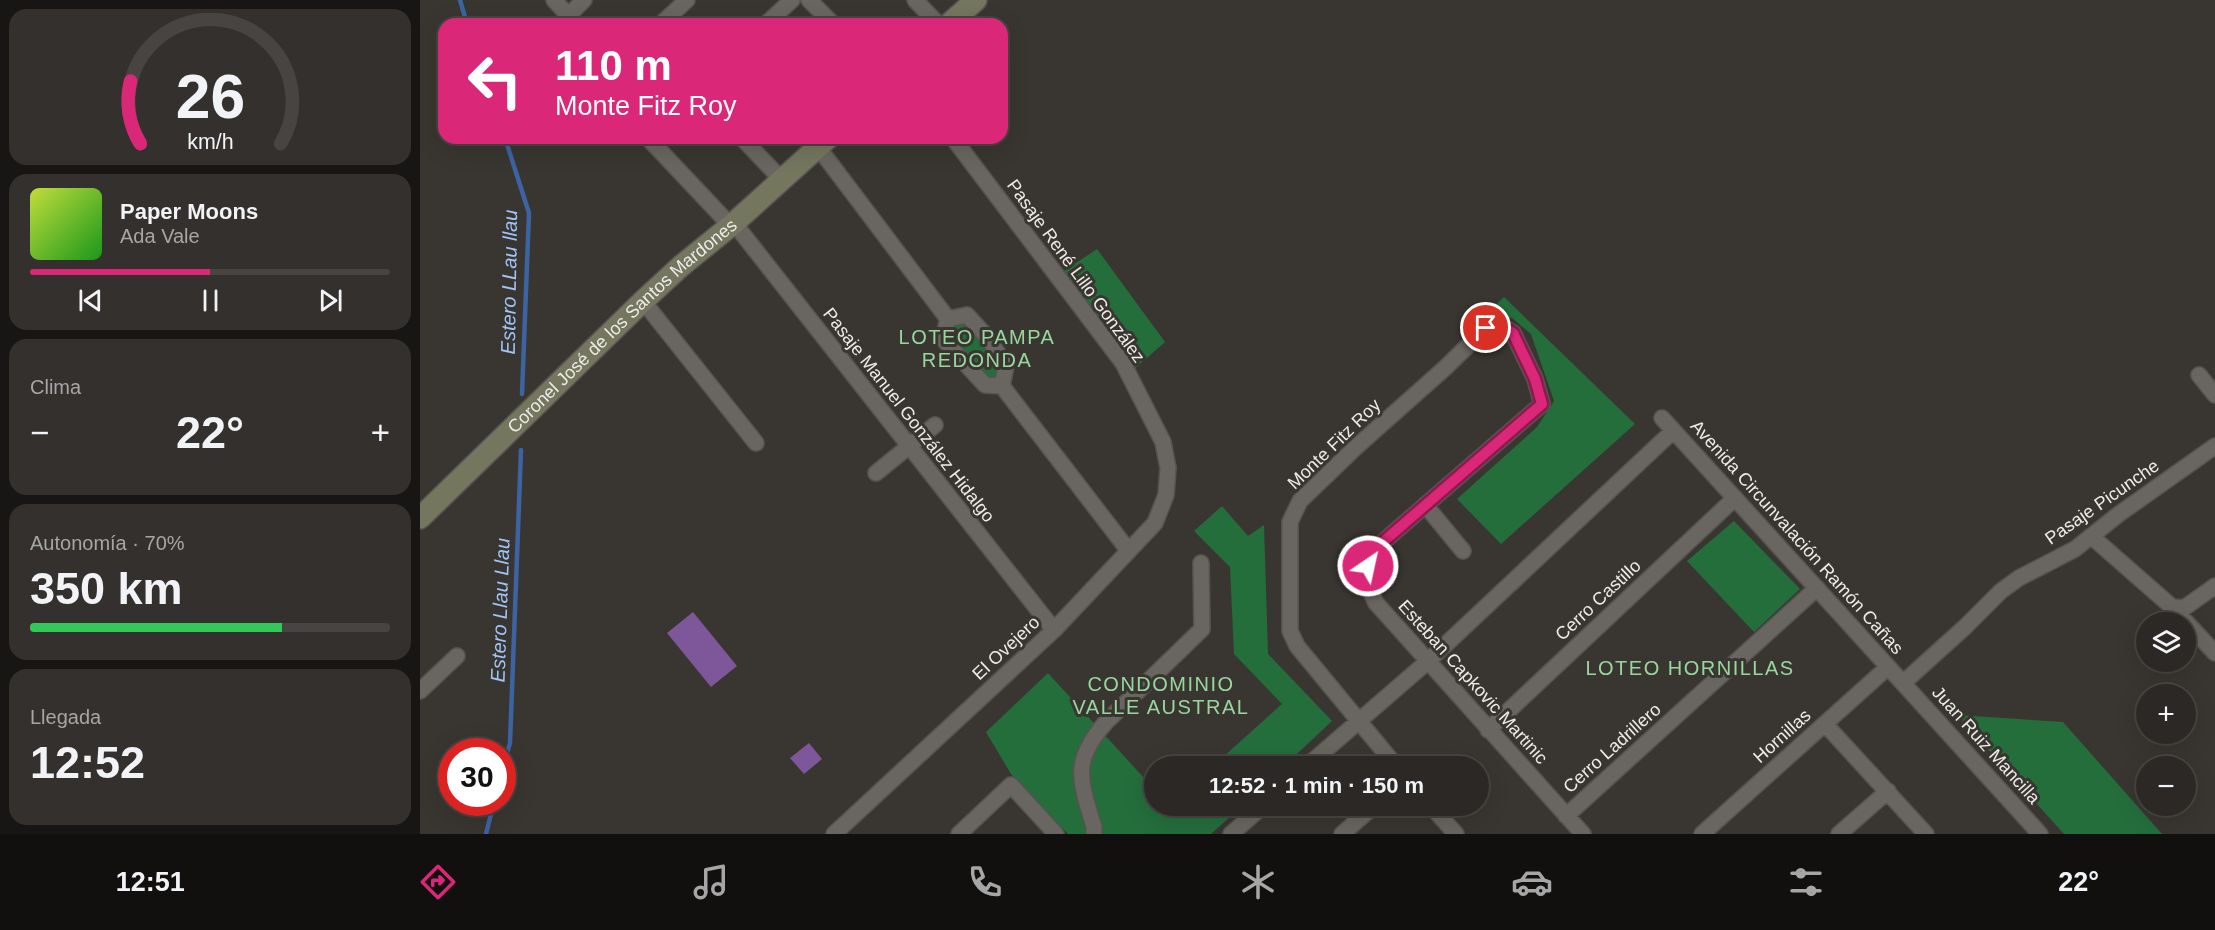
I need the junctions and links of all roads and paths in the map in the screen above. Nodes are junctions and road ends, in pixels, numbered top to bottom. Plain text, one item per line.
1 (554, 0) edge
2 (584, 0) edge
3 (687, 0) edge
4 (792, 0) edge
5 (809, 0) edge
6 (915, 0) edge
7 (976, 0) edge
8 (570, 18) edge
9 (573, 18) edge
10 (668, 18) edge
11 (772, 18) edge
12 (827, 18) edge
13 (933, 18) edge
14 (956, 18) edge
15 (654, 144) edge
16 (748, 144) edge
17 (821, 144) edge
18 (824, 144) edge
19 (958, 144) edge
20 (782, 180) junction
21 (733, 225) junction
22 (643, 301) junction
23 (948, 319) junction
24 (2199, 375) dead end
25 (1002, 386) junction
26 (2215, 395) edge
27 (1542, 404) joint
28 (1662, 418) dead end
29 (935, 424) dead end
30 (1673, 431) junction
31 (756, 443) dead end
32 (908, 445) junction
33 (2215, 446) edge
34 (1168, 468) joint
35 (876, 472) dead end
36 (1735, 498) junction
37 (1426, 507) junction
38 (420, 518) edge
39 (2091, 536) junction
40 (1128, 550) junction
41 (1463, 551) dead end
42 (1201, 564) dead end
43 (2215, 586) edge
44 (1816, 588) junction
45 (2178, 608) junction
46 (1054, 630) junction
47 (2215, 653) edge
48 (457, 656) dead end
49 (1427, 662) junction
50 (1888, 667) junction
51 (1903, 683) junction
52 (420, 691) edge
53 (1358, 722) junction
54 (1825, 724) junction
55 (1488, 729) junction
56 (1319, 756) edge
57 (1387, 756) edge
58 (1888, 791) junction
59 (1252, 816) edge
60 (1363, 816) edge
61 (1440, 816) edge
62 (1574, 828) edge
63 (1454, 833) edge
64 (834, 834) edge
65 (958, 834) edge
66 (1056, 834) edge
67 (1094, 834) edge
68 (1231, 834) edge
69 (1342, 834) edge
70 (1702, 834) edge
71 (1839, 834) edge
72 (1926, 834) edge
73 (2040, 834) edge

1 - 8 street
2 - 9 street
3 - 10 street
4 - 11 street
5 - 12 street
6 - 13 street
7 - 14 street
15 - 21 street, Pasaje Manuel González Hidalgo
16 - 20 street
17 - 20 street, Coronel José de los Santos Mardones
18 - 23 street
19 - 34 street, Pasaje René Lillo González
20 - 21 street, Coronel José de los Santos Mardones
21 - 22 street, Coronel José de los Santos Mardones
21 - 32 street, Pasaje Manuel González Hidalgo
22 - 31 street
22 - 38 street, Coronel José de los Santos Mardones
23 - 25 street
23 - 25 street
24 - 26 street
25 - 40 street
27 - 37 street, Esteban Capkovic Martinic
27 - 53 street, Monte Fitz Roy
28 - 30 street, Avenida Circunvalación Ramón Cañas
29 - 32 street
30 - 36 street, Avenida Circunvalación Ramón Cañas
30 - 49 street
32 - 35 street
32 - 46 street, Pasaje Manuel González Hidalgo
33 - 39 street, Pasaje Picunche
34 - 40 street, El Ovejero
36 - 44 street, Avenida Circunvalación Ramón Cañas
36 - 55 street, Cerro Castillo
37 - 41 street
37 - 49 street, Esteban Capkovic Martinic
39 - 45 street
39 - 51 street, Pasaje Picunche
40 - 46 street, El Ovejero
42 - 67 street
43 - 45 street
44 - 50 street, Avenida Circunvalación Ramón Cañas
44 - 62 street, Cerro Ladrillero
45 - 47 street
46 - 64 street, El Ovejero
48 - 52 street
49 - 53 street
49 - 55 street, Esteban Capkovic Martinic
50 - 51 street, Avenida Circunvalación Ramón Cañas
50 - 54 street, Hornillas
51 - 73 street, Juan Ruiz Mancilla
53 - 56 street
53 - 57 street, Monte Fitz Roy
54 - 58 street
54 - 70 street, Hornillas
55 - 62 street, Esteban Capkovic Martinic
58 - 71 street
58 - 72 street
59 - 68 street
60 - 69 street
61 - 63 street
65 - 66 street

